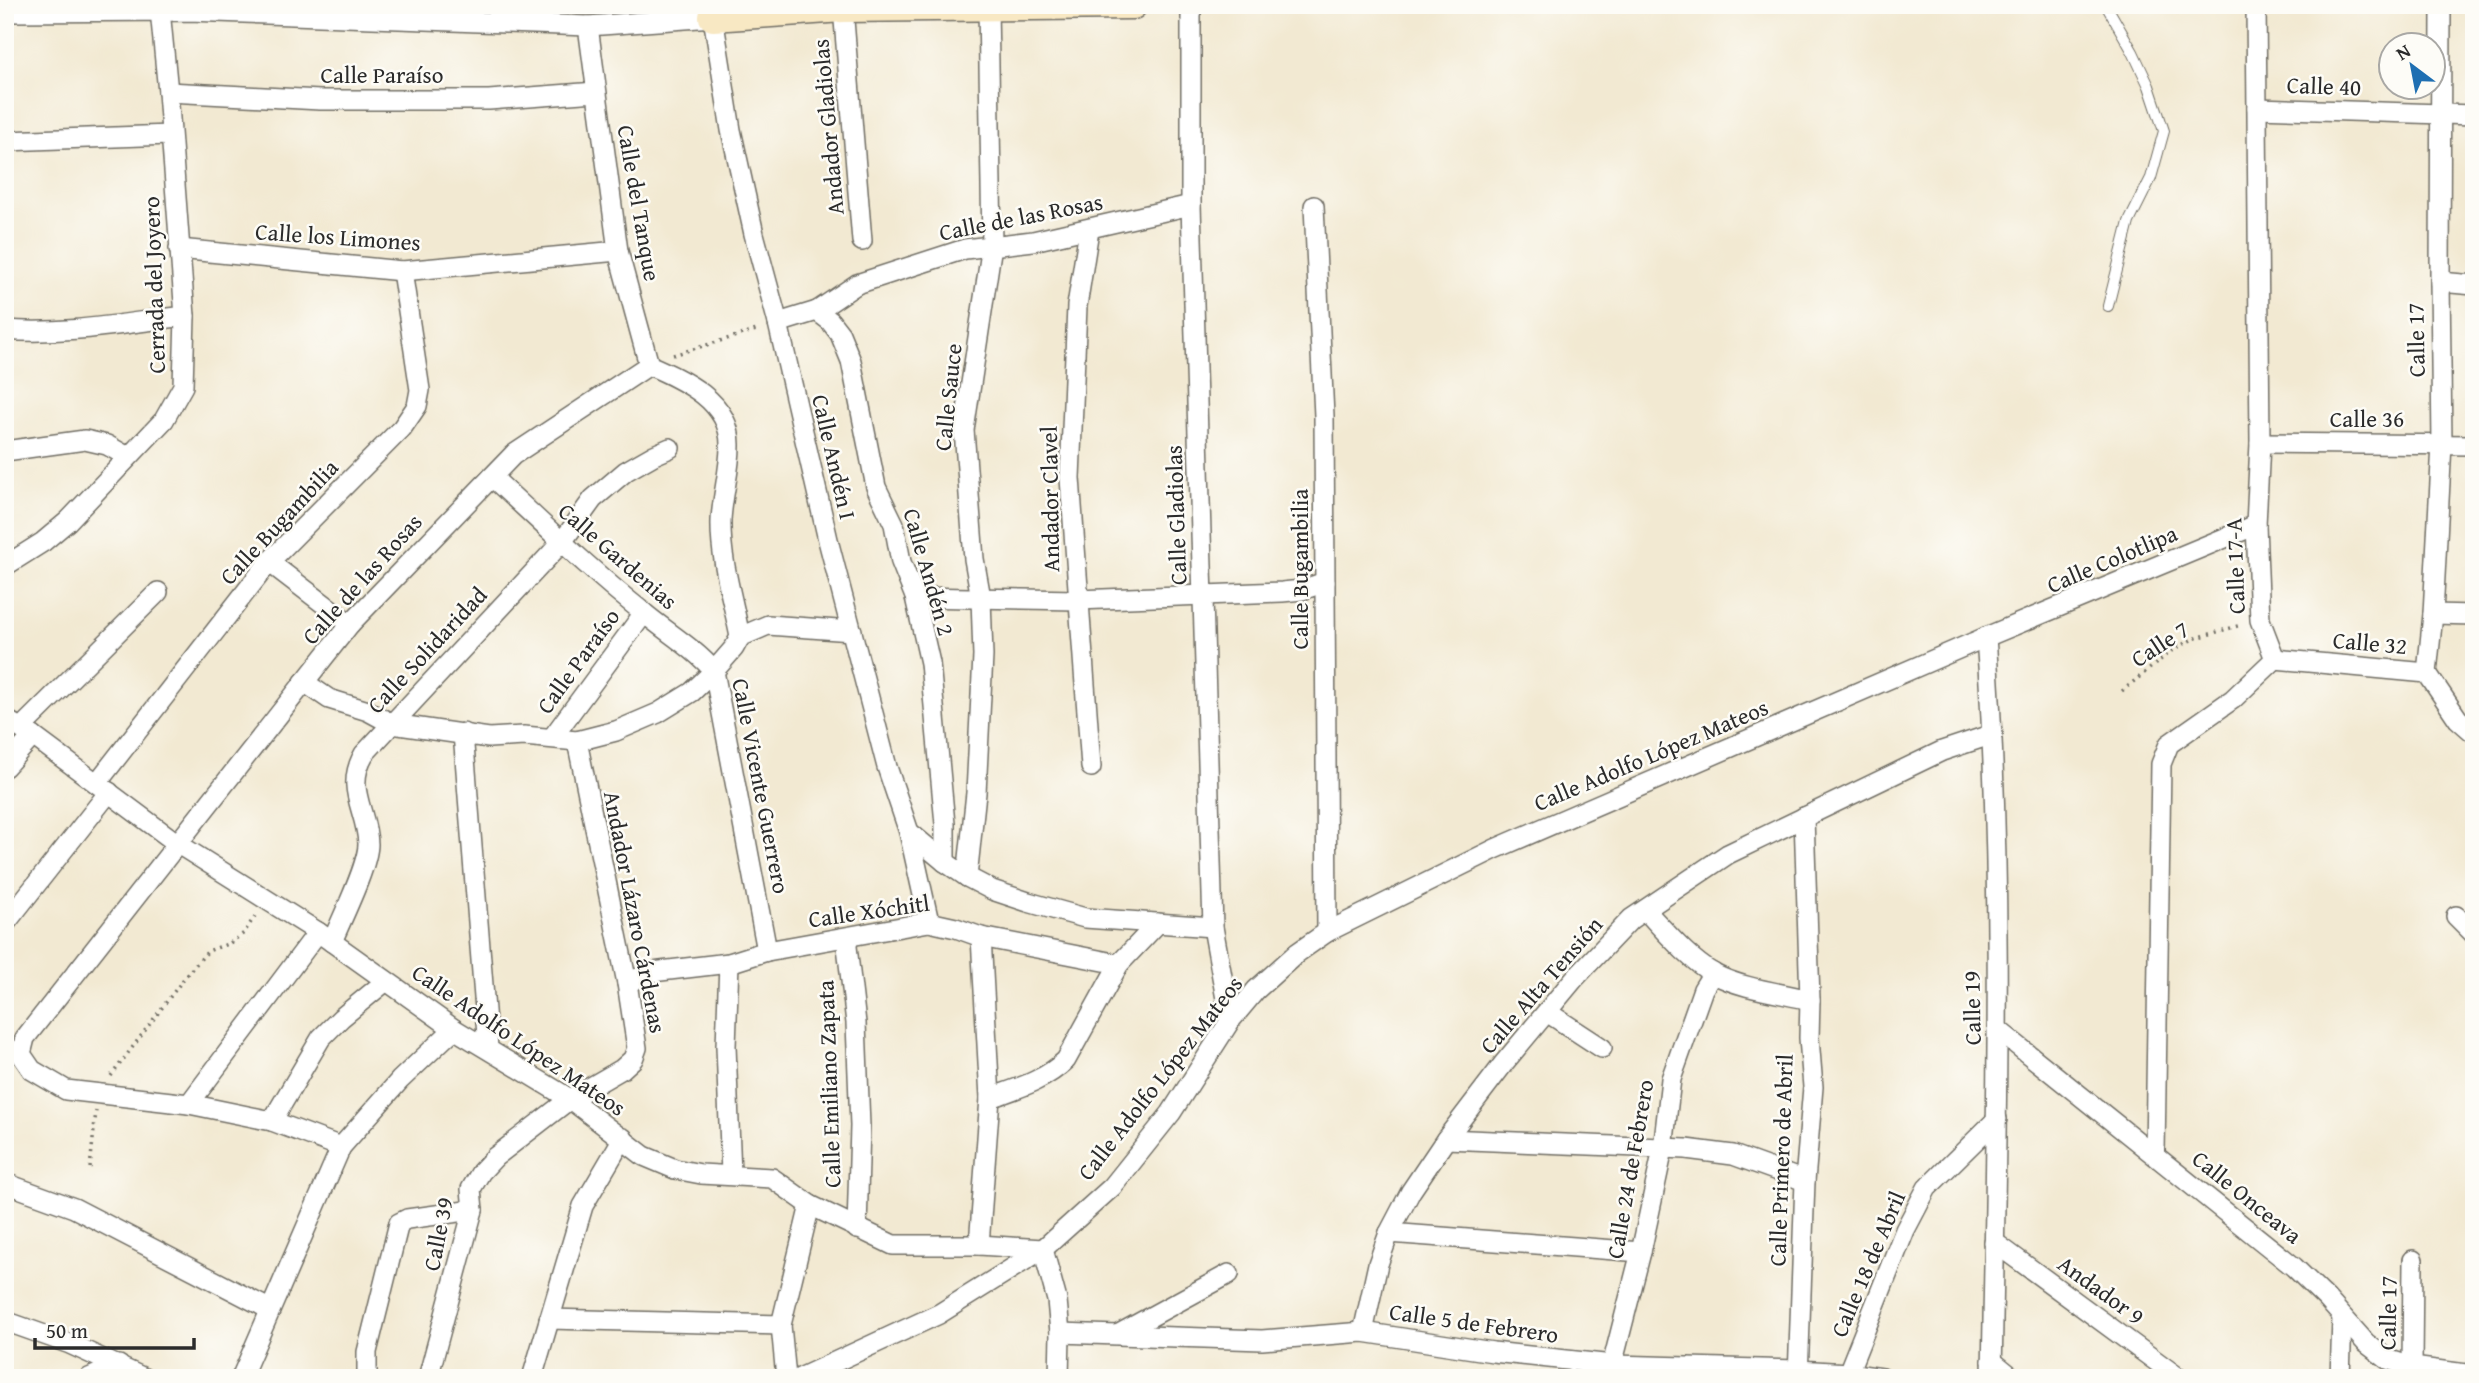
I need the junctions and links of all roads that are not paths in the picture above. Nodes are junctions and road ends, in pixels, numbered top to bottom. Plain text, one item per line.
1 (1133, 5) edge
2 (1191, 5) edge
3 (2106, 5) edge
4 (2256, 5) edge
5 (2441, 5) edge
6 (988, 6) edge
7 (189, 8) edge
8 (843, 8) junction
9 (70, 9) edge
10 (160, 10) junction
11 (5, 12) edge
12 (713, 17) junction
13 (588, 26) junction
14 (168, 92) junction
15 (596, 92) junction
16 (2257, 108) junction
17 (2440, 115) junction
18 (2474, 115) edge
19 (170, 135) junction
20 (5, 141) edge
21 (1191, 205) junction
22 (1314, 206) dead end
23 (1089, 230) junction
24 (862, 241) dead end
25 (992, 245) junction
26 (179, 249) junction
27 (618, 251) junction
28 (402, 271) junction
29 (2440, 282) junction
30 (2474, 285) edge
31 (2108, 306) dead end
32 (817, 311) junction
33 (185, 316) junction
34 (778, 323) junction
35 (5, 330) edge
36 (649, 365) junction
37 (2260, 443) junction
38 (2442, 444) junction
39 (2474, 445) edge
40 (670, 448) dead end
41 (5, 451) edge
42 (128, 457) junction
43 (492, 477) junction
44 (2256, 525) junction
45 (562, 542) junction
46 (269, 562) junction
47 (5, 566) edge
48 (1325, 582) junction
49 (158, 592) dead end
50 (1203, 595) junction
51 (915, 597) junction
52 (981, 598) junction
53 (1078, 600) junction
54 (644, 613) junction
55 (2433, 614) junction
56 (2474, 615) edge
57 (349, 624) junction
58 (852, 631) junction
59 (740, 637) junction
60 (1986, 637) junction
61 (2274, 659) junction
62 (714, 671) junction
63 (2427, 673) junction
64 (304, 682) junction
65 (14, 723) edge
66 (391, 724) junction
67 (463, 733) junction
68 (2474, 733) edge
69 (1993, 734) junction
70 (552, 738) junction
71 (578, 741) junction
72 (5, 767) edge
73 (1091, 767) dead end
74 (103, 788) junction
75 (1804, 817) junction
76 (909, 832) junction
77 (178, 844) junction
78 (945, 862) junction
79 (967, 877) junction
80 (1645, 910) junction
81 (2456, 916) dead end
82 (929, 922) junction
83 (1158, 923) junction
84 (5, 924) edge
85 (1213, 927) junction
86 (1327, 932) junction
87 (2474, 934) edge
88 (325, 937) junction
89 (981, 937) junction
90 (846, 938) junction
91 (767, 951) junction
92 (729, 963) junction
93 (1118, 964) junction
94 (1713, 973) junction
95 (386, 981) junction
96 (627, 983) junction
97 (1810, 1000) junction
98 (1547, 1012) junction
99 (1230, 1021) junction
100 (454, 1029) junction
101 (1997, 1029) junction
102 (488, 1048) junction
103 (1602, 1048) dead end
104 (990, 1098) junction
105 (570, 1099) junction
106 (189, 1104) junction
107 (1997, 1119) junction
108 (272, 1121) junction
109 (622, 1138) junction
110 (1446, 1139) junction
111 (341, 1147) junction
112 (1662, 1149) junction
113 (2155, 1153) junction
114 (731, 1174) junction
115 (1805, 1181) junction
116 (5, 1182) edge
117 (810, 1205) junction
118 (473, 1210) junction
119 (857, 1229) junction
120 (1389, 1233) junction
121 (1994, 1242) junction
122 (979, 1245) junction
123 (1043, 1249) junction
124 (1641, 1252) junction
125 (2413, 1260) dead end
126 (1228, 1273) dead end
127 (269, 1309) junction
128 (2342, 1318) junction
129 (549, 1320) junction
130 (5, 1321) edge
131 (781, 1325) junction
132 (1363, 1332) junction
133 (1060, 1333) junction
134 (1117, 1335) junction
135 (120, 1365) junction
136 (2412, 1367) junction
137 (1992, 1369) edge
138 (1611, 1371) edge
139 (1848, 1373) junction
140 (1798, 1374) edge
141 (2474, 1376) edge
142 (89, 1378) edge
143 (144, 1378) edge
144 (241, 1378) edge
145 (367, 1378) edge
146 (428, 1378) edge
147 (532, 1378) edge
148 (786, 1378) edge
149 (800, 1378) edge
150 (1059, 1378) edge
151 (1882, 1378) edge
152 (2013, 1378) edge
153 (2179, 1378) edge
154 (2340, 1378) edge

1 - 6 main road
2 - 21 street, Calle Gladiolas
3 - 31 lane
4 - 16 street, Calle 17-A
5 - 17 street, Calle 17
6 - 8 main road
6 - 25 street, Calle Sauce
7 - 10 street
7 - 13 street
8 - 12 main road
8 - 24 street, Andador Gladiolas
9 - 10 street
9 - 11 street
10 - 14 street, Cerrada del Joyero
12 - 13 street
12 - 34 street, Calle Andén I
13 - 15 street, Calle del Tanque
14 - 15 street, Calle Paraíso
14 - 19 street, Cerrada del Joyero
15 - 27 street, Calle del Tanque
16 - 17 street, Calle 40
16 - 37 street, Calle 17-A
17 - 18 street, Calle 40
17 - 29 street, Calle 17
19 - 20 street
19 - 26 street, Cerrada del Joyero
21 - 23 street, Calle de las Rosas
21 - 50 street, Calle Gladiolas
22 - 48 street, Calle Bugambilia
23 - 25 street, Calle de las Rosas
23 - 53 street, Andador Clavel
25 - 32 street, Calle de las Rosas
25 - 52 street, Calle Sauce
26 - 28 street, Calle los Limones
26 - 33 street, Cerrada del Joyero
27 - 28 street, Calle los Limones
27 - 36 street, Calle del Tanque
28 - 46 street, Calle Bugambilia
29 - 30 street
29 - 38 street, Calle 17
32 - 34 street, Calle de las Rosas
32 - 51 street, Calle Andén 2
33 - 35 street
33 - 42 street, Cerrada del Joyero
34 - 58 street, Calle Andén I
36 - 43 street, Calle de las Rosas
36 - 59 street
37 - 38 street, Calle 36
37 - 44 street, Calle 17-A
38 - 39 street, Calle 36
38 - 55 street, Calle 17
40 - 45 street, Calle Solidaridad
41 - 42 street
42 - 47 street, Cerrada del Joyero
43 - 45 street, Calle Gardenias
43 - 57 street, Calle de las Rosas
44 - 60 street, Calle Colotlipa
44 - 61 street, Calle 17-A
45 - 54 street, Calle Gardenias
45 - 66 street, Calle Solidaridad
46 - 57 street
46 - 74 street, Calle Bugambilia
48 - 50 street
48 - 86 street, Calle Bugambilia
49 - 65 street
50 - 53 street
50 - 85 street, Calle Gladiolas
51 - 52 street
51 - 78 street, Calle Andén 2
52 - 53 street
52 - 79 street, Calle Sauce
53 - 73 street, Andador Clavel
54 - 62 street, Calle Gardenias
54 - 70 street, Calle Paraíso
55 - 56 street
55 - 63 street, Calle 17
57 - 64 street, Calle de las Rosas
58 - 59 street
58 - 76 street, Calle Andén I
59 - 62 street
60 - 69 street, Calle 19
60 - 86 street, Calle Adolfo López Mateos
61 - 63 street, Calle 32
61 - 113 street
62 - 71 street
62 - 91 street, Calle Vicente Guerrero
63 - 68 street, Calle 32
64 - 66 street
64 - 77 street, Calle de las Rosas
65 - 72 street
65 - 74 street, Calle Adolfo López Mateos
66 - 67 street
66 - 88 street, Calle Solidaridad
67 - 70 street
67 - 102 street
69 - 75 street, Calle Alta Tensión
69 - 101 street, Calle 19
70 - 71 street
71 - 96 street, Andador Lázaro Cárdenas
74 - 77 street, Calle Adolfo López Mateos
74 - 84 street, Calle Bugambilia
75 - 80 street, Calle Alta Tensión
75 - 97 street, Calle Primero de Abril
76 - 78 street
76 - 82 street, Calle Andén I
77 - 88 street, Calle Adolfo López Mateos
77 - 106 street, Calle de las Rosas
78 - 79 street
79 - 83 street
80 - 94 street
80 - 98 street, Calle Alta Tensión
81 - 87 street
82 - 89 street, Calle Xóchitl
82 - 90 street, Calle Xóchitl
83 - 85 street
83 - 93 street
85 - 99 street, Calle Gladiolas
86 - 99 street, Calle Adolfo López Mateos
88 - 95 street, Calle Adolfo López Mateos
88 - 106 street, Calle Solidaridad
89 - 93 street, Calle Xóchitl
89 - 104 street
90 - 91 street, Calle Xóchitl
90 - 119 street, Calle Emiliano Zapata
91 - 92 street, Calle Xóchitl
92 - 96 street, Calle Xóchitl
92 - 114 street
93 - 104 street
94 - 97 street
94 - 112 street, Calle 24 de Febrero
95 - 100 street, Calle Adolfo López Mateos
95 - 108 street
96 - 105 street, Andador Lázaro Cárdenas
97 - 115 street, Calle Primero de Abril
98 - 103 street
98 - 110 street, Calle Alta Tensión
99 - 123 street, Calle Adolfo López Mateos
100 - 102 street, Calle Adolfo López Mateos
100 - 111 street
101 - 107 street, Calle 19
101 - 113 street, Calle Onceava
102 - 105 street, Calle Adolfo López Mateos
104 - 122 street
105 - 109 street, Calle Adolfo López Mateos
105 - 118 street, Calle 39
106 - 108 street, Calle de las Rosas
107 - 121 street, Calle 19
107 - 139 street, Calle 18 de Abril
108 - 111 street, Calle de las Rosas
109 - 114 street, Calle Adolfo López Mateos
109 - 129 street
110 - 112 street
110 - 120 street, Calle Alta Tensión
111 - 127 street
112 - 115 street
112 - 124 street, Calle 24 de Febrero
113 - 128 street, Calle Onceava
114 - 117 street, Calle Adolfo López Mateos
115 - 140 street, Calle Primero de Abril
116 - 127 street
117 - 119 street, Calle Adolfo López Mateos
117 - 131 street
118 - 145 street
118 - 146 street, Calle 39
119 - 122 street, Calle Adolfo López Mateos
120 - 124 street
120 - 132 street, Calle Alta Tensión
121 - 137 street, Calle 19
121 - 153 street, Andador 9
122 - 123 street, Calle Adolfo López Mateos
123 - 133 street
123 - 149 street
124 - 138 street, Calle 24 de Febrero
125 - 136 street, Calle 17
126 - 134 street
127 - 144 street
128 - 136 street, Calle Onceava
128 - 154 street, Calle 17
129 - 131 street
129 - 147 street
130 - 135 street
131 - 148 street
132 - 134 street, Calle 5 de Febrero
132 - 138 street, Calle 5 de Febrero
133 - 134 street, Calle 5 de Febrero
133 - 150 street
135 - 142 street
135 - 143 street
136 - 141 street, Calle Onceava
137 - 152 street
138 - 140 street, Calle 5 de Febrero
139 - 140 street, Calle 5 de Febrero
139 - 151 street, Calle 5 de Febrero

